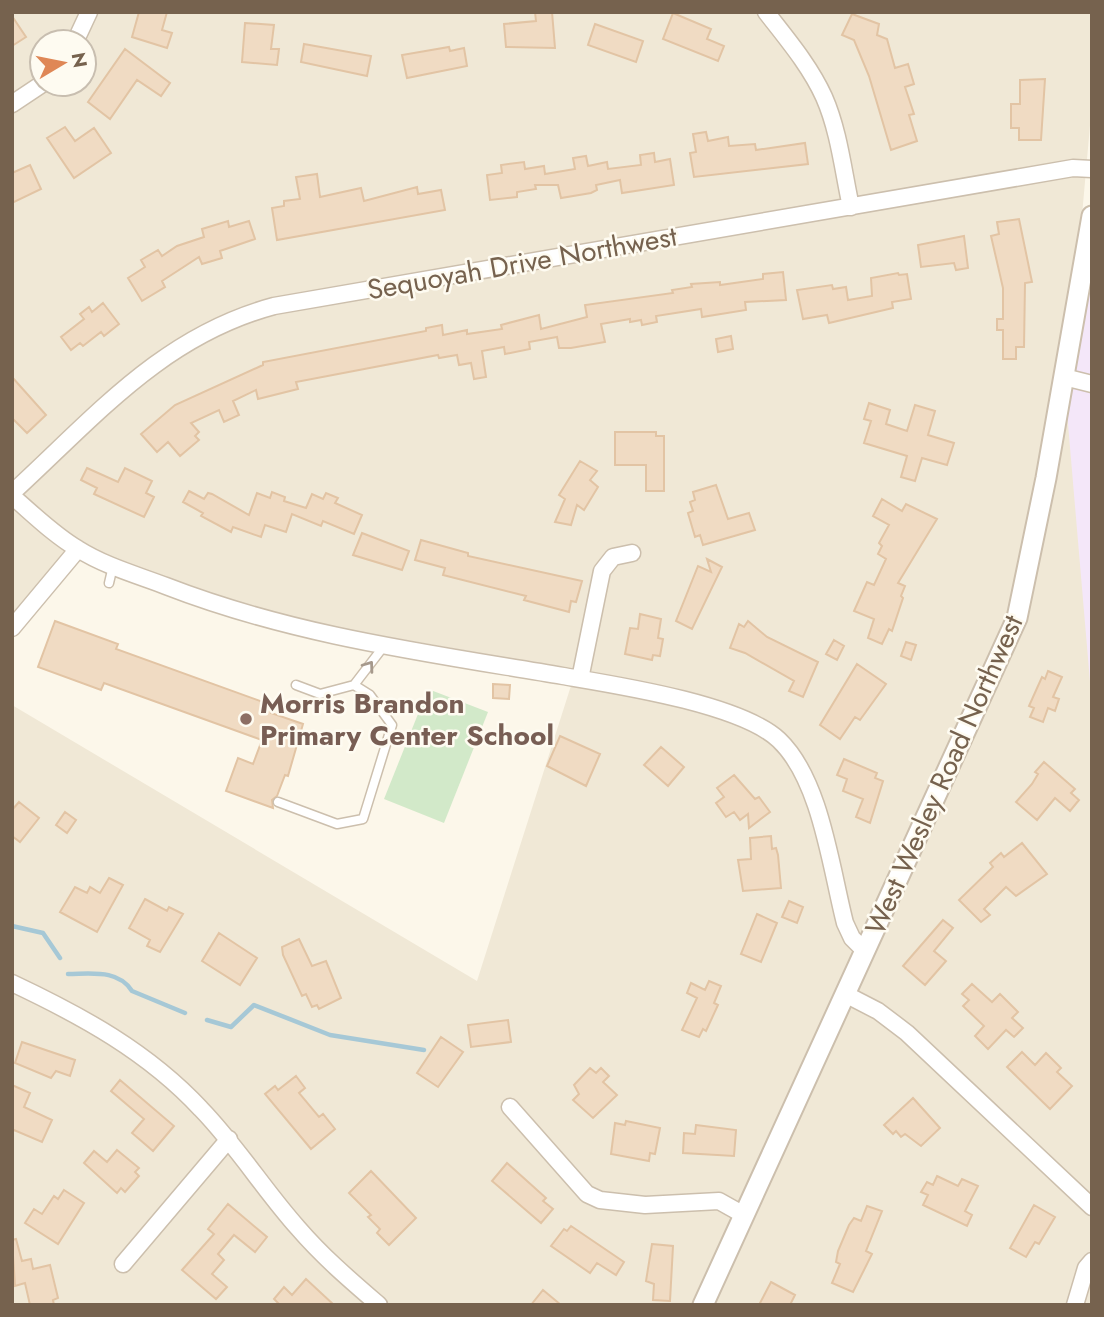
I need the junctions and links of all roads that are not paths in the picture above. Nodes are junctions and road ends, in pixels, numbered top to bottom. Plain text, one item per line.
1 (89, 12) edge
2 (766, 12) edge
3 (82, 28) edge
4 (28, 93) edge
5 (12, 104) edge
6 (1092, 169) edge
7 (851, 207) junction
8 (1092, 216) edge
9 (1064, 377) junction
10 (1092, 384) edge
11 (12, 494) edge
12 (78, 550) junction
13 (632, 554) dead end
14 (113, 566) junction
15 (109, 583) dead end
16 (12, 628) edge
17 (384, 646) junction
18 (580, 679) junction
19 (296, 685) dead end
20 (355, 685) junction
21 (278, 802) dead end
22 (864, 951) junction
23 (12, 983) edge
24 (845, 994) junction
25 (510, 1107) dead end
26 (229, 1139) junction
27 (1092, 1207) edge
28 (744, 1215) junction
29 (1092, 1261) edge
30 (123, 1264) dead end
31 (379, 1305) edge
32 (703, 1305) edge
33 (1075, 1305) edge

1 - 3 street
2 - 7 street
4 - 5 street
6 - 7 street, Sequoyah Drive Northwest
7 - 11 street, Sequoyah Drive Northwest
8 - 9 street, West Wesley Road Northwest
9 - 10 street
9 - 22 street, West Wesley Road Northwest
11 - 12 street
12 - 14 street
12 - 16 street
13 - 18 street
14 - 15 lane
14 - 17 street
17 - 18 street
20 -> 17 lane
18 - 22 street
19 - 20 lane
20 - 21 lane
22 - 24 street, West Wesley Road Northwest
23 - 26 street
24 - 27 street
24 - 28 street, West Wesley Road Northwest
25 - 28 street
26 - 30 street
26 - 31 street
28 - 32 street, West Wesley Road Northwest
29 - 33 street

